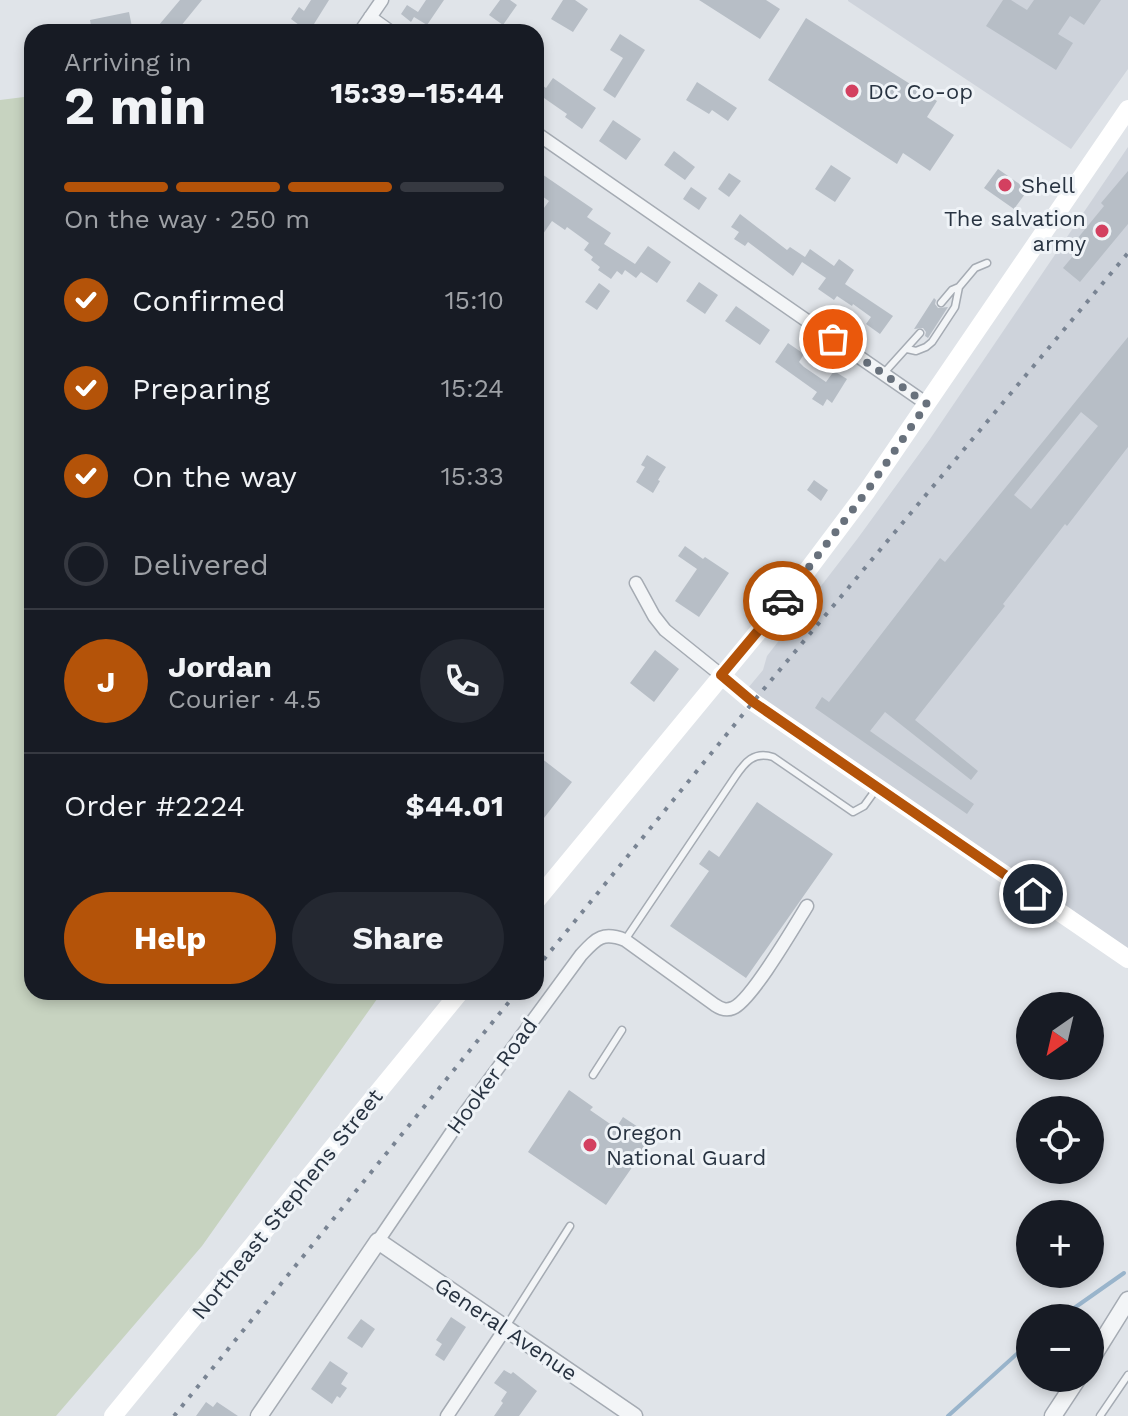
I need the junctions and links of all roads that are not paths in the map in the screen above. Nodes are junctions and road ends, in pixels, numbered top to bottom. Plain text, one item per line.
1 (382, 0) edge
2 (370, 17) junction
3 (365, 24) edge
4 (380, 24) edge
5 (1128, 109) edge
6 (544, 139) edge
7 (987, 263) dead end
8 (959, 287) junction
9 (941, 303) dead end
10 (920, 333) dead end
11 (907, 349) junction
12 (883, 374) junction
13 (927, 404) junction
14 (636, 583) dead end
15 (721, 675) junction
16 (878, 788) junction
17 (544, 891) edge
18 (807, 906) dead end
19 (625, 940) junction
20 (1128, 959) edge
21 (453, 1000) edge
22 (622, 1030) dead end
23 (593, 1075) dead end
24 (570, 1226) dead end
25 (378, 1241) junction
26 (1128, 1301) edge
27 (505, 1329) junction
28 (1104, 1339) edge
29 (1128, 1375) edge
30 (1069, 1392) edge
31 (113, 1416) edge
32 (259, 1416) edge
33 (447, 1416) edge
34 (634, 1416) edge
35 (1053, 1416) edge
36 (1100, 1416) edge

1 - 2 street
2 - 3 street
2 - 4 street
5 - 13 main road
6 - 12 street
7 - 8 lane
8 - 9 lane
8 - 11 lane
10 - 11 lane
11 - 12 lane
12 - 13 street
13 - 15 main road
14 - 15 street
15 - 16 main road
15 - 17 main road
16 - 19 lane
16 - 20 main road
18 - 19 street
19 - 25 street, Hooker Road
21 - 31 main road, Northeast Stephens Street
22 - 23 lane
24 - 27 lane
25 - 27 street, General Avenue
25 - 32 street, Hooker Road
26 - 28 street
27 - 33 street
27 - 34 street, General Avenue
29 - 36 lane
30 - 35 street

